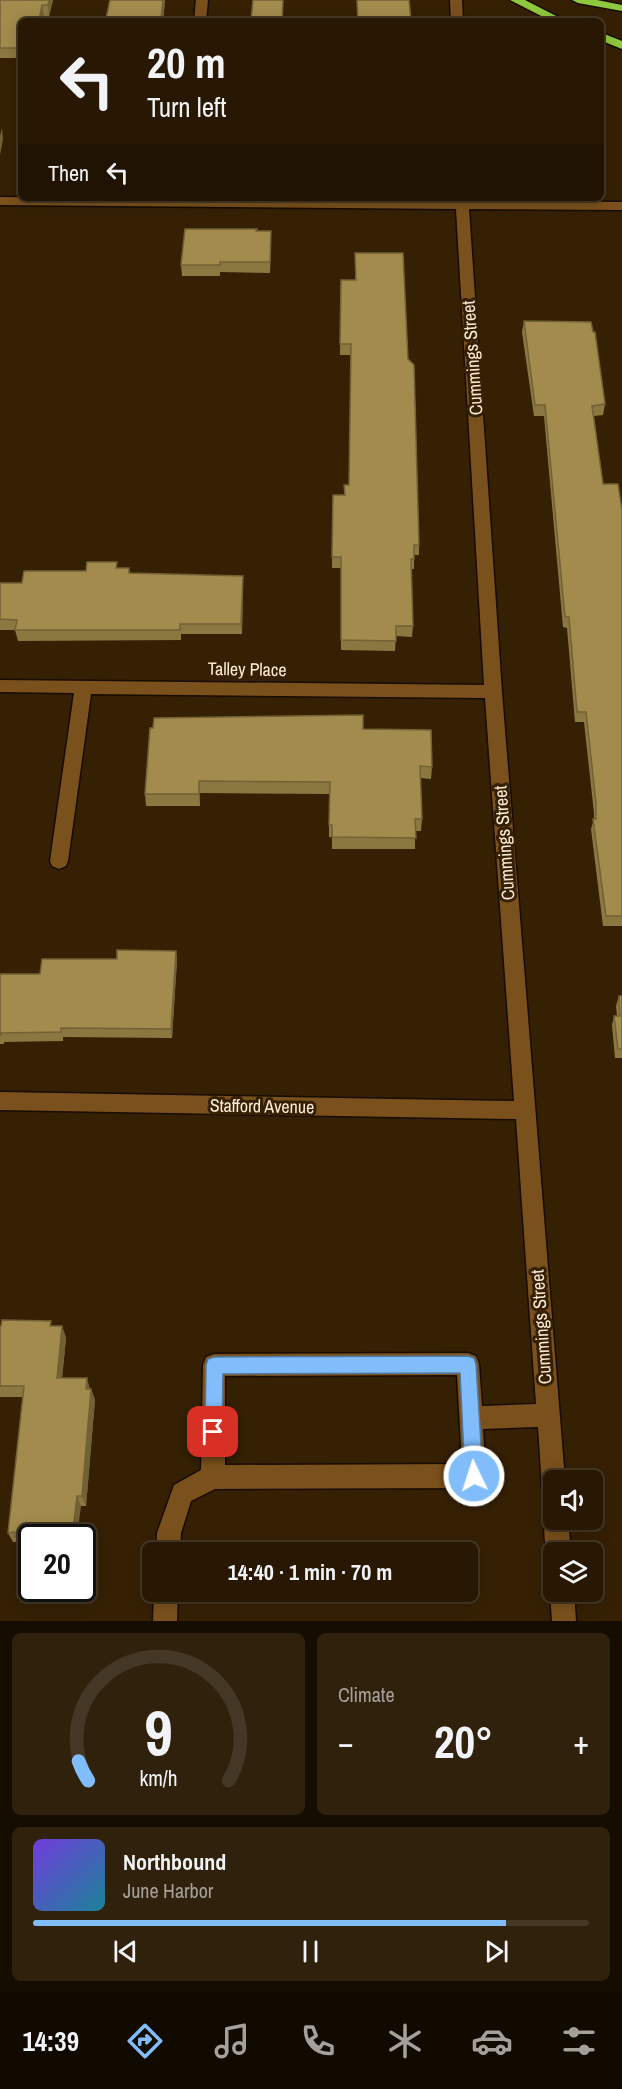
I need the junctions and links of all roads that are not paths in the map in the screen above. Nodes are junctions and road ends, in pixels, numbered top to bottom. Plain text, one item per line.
1 (202, 0) edge
2 (456, 0) edge
3 (516, 0) edge
4 (578, 0) edge
5 (622, 8) edge
6 (200, 18) edge
7 (457, 18) edge
8 (554, 18) edge
9 (604, 38) edge
10 (622, 45) edge
11 (0, 201) edge
12 (18, 201) edge
13 (462, 201) edge
14 (489, 201) edge
15 (622, 206) edge
16 (0, 686) edge
17 (82, 687) junction
18 (493, 692) junction
19 (59, 861) dead end
20 (0, 1101) edge
21 (524, 1110) junction
22 (548, 1415) junction
23 (471, 1418) junction
24 (553, 1470) edge
25 (213, 1477) junction
26 (169, 1542) edge
27 (166, 1602) edge
28 (563, 1602) edge
29 (165, 1621) edge
30 (564, 1621) edge

1 - 6 street
2 - 7 street
3 - 8 highway
4 - 5 highway
9 - 10 highway
11 - 12 street
13 - 18 street, Cummings Street
14 - 15 street
16 - 17 street, Talley Place
17 - 18 street, Talley Place
17 - 19 street
18 - 21 street, Cummings Street
20 - 21 street, Stafford Avenue
21 - 22 street, Cummings Street
22 - 23 street
22 - 24 street, Cummings Street
23 - 25 street
23 - 25 street
25 - 26 street
27 - 29 street
28 - 30 street

